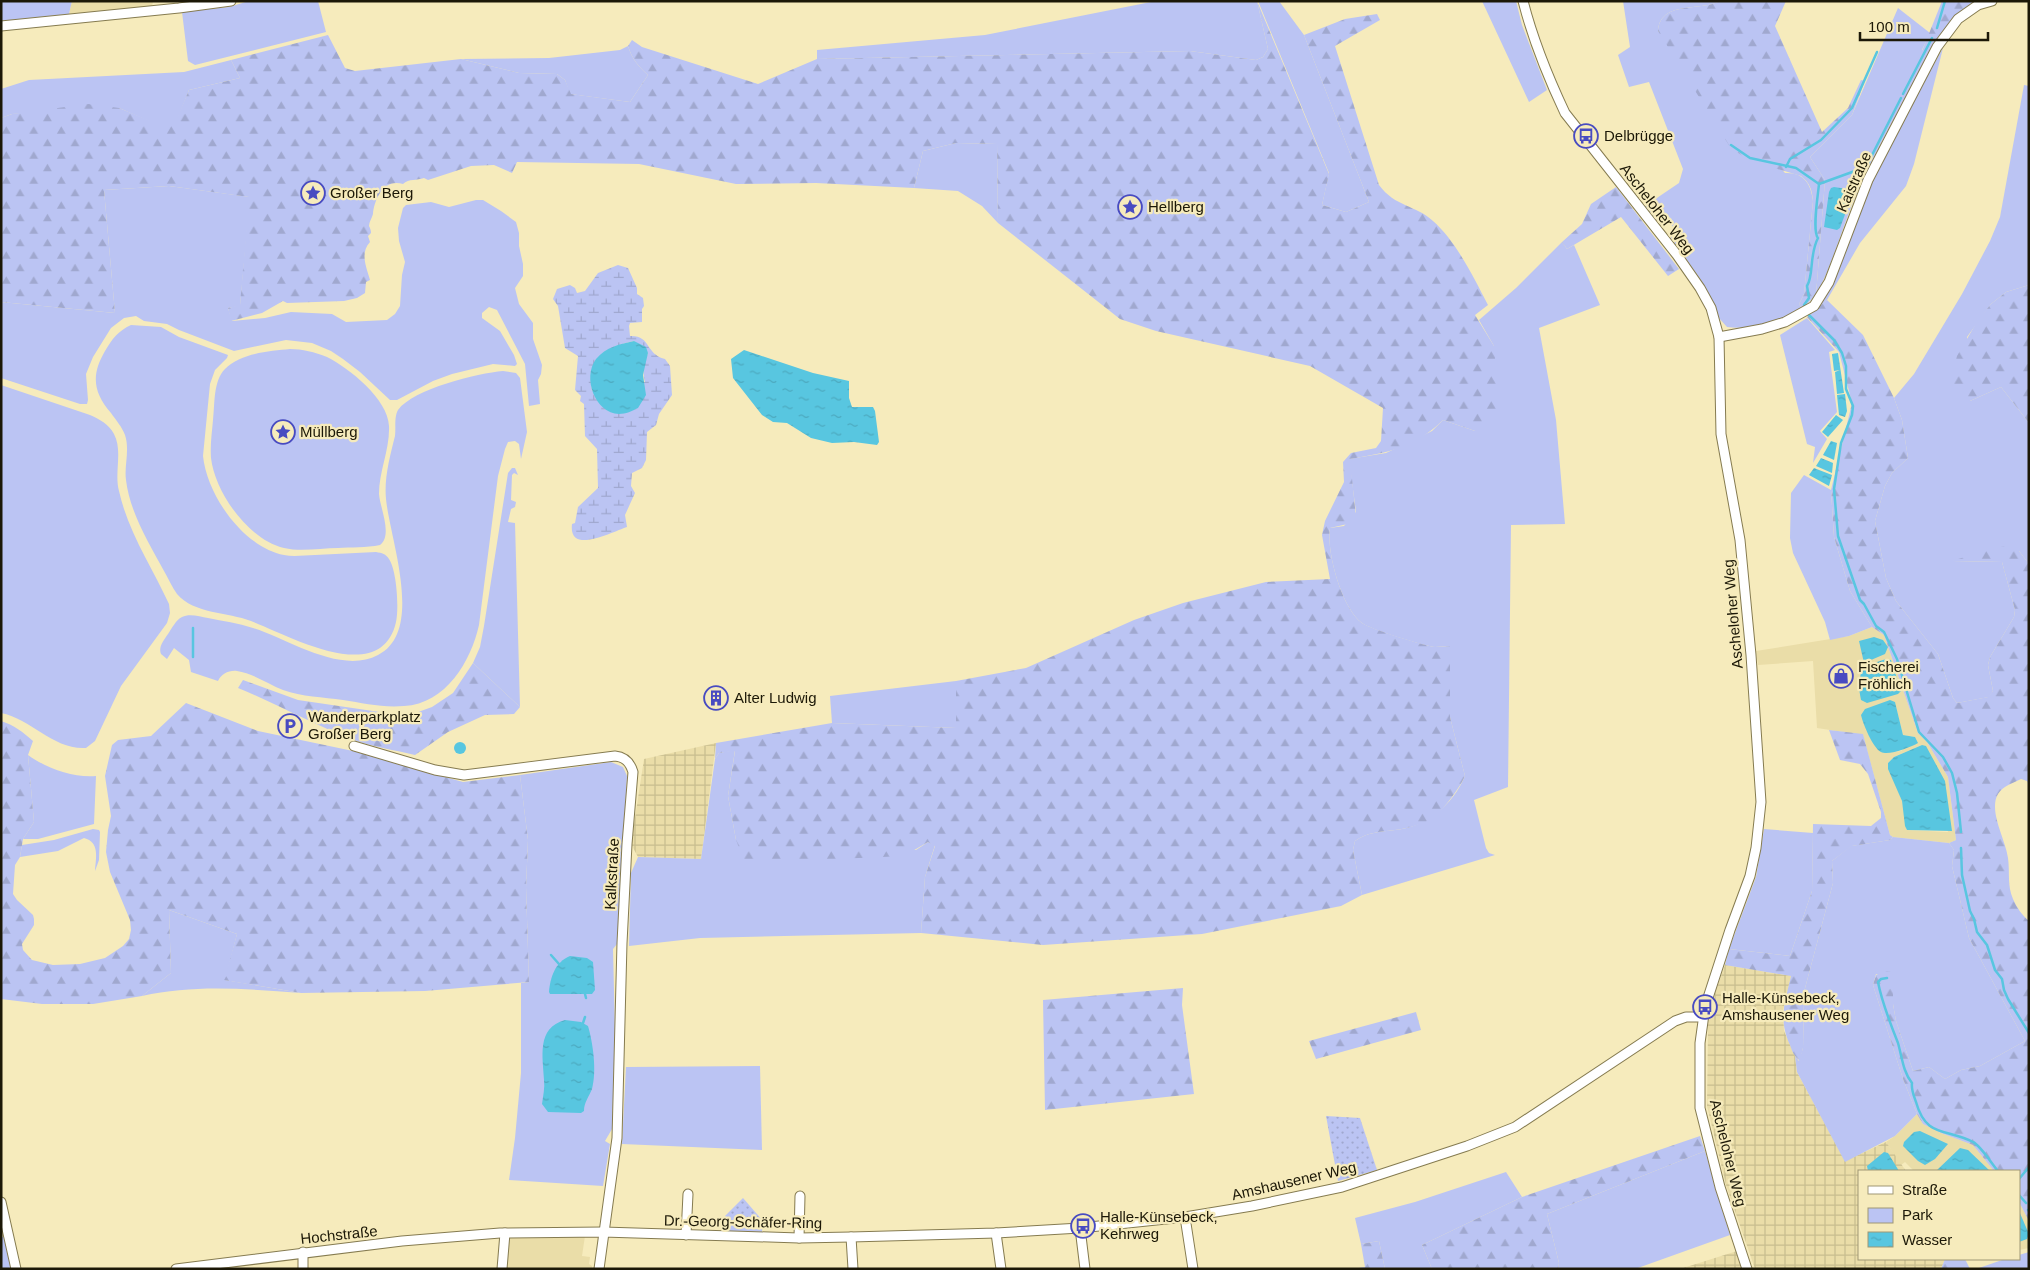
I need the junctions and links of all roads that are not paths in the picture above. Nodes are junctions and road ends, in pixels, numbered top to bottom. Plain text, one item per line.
1 (231, 1) edge
2 (1523, 1) edge
3 (1992, 1) edge
4 (1, 26) edge
5 (1719, 337) junction
6 (354, 746) dead end
7 (1703, 1017) junction
8 (688, 1194) dead end
9 (800, 1196) dead end
10 (1, 1202) edge
11 (1185, 1217) junction
12 (1080, 1228) junction
13 (505, 1232) junction
14 (603, 1232) junction
15 (996, 1233) junction
16 (686, 1235) junction
17 (851, 1237) junction
18 (800, 1238) junction
19 (303, 1252) junction
20 (16, 1269) edge
21 (176, 1269) edge
22 (303, 1269) edge
23 (502, 1269) edge
24 (598, 1269) edge
25 (853, 1269) edge
26 (1001, 1269) edge
27 (1085, 1269) edge
28 (1193, 1269) edge
29 (1747, 1269) edge

1 - 4 street
2 - 5 street, Ascheloher Weg
3 - 5 street, Kaistraße
5 - 7 street, Ascheloher Weg
6 - 14 street, Kalkstraße
7 - 11 street, Amshausener Weg
7 - 29 street, Ascheloher Weg
8 - 16 street
9 - 18 street
10 - 20 street
11 - 12 street, Amshausener Weg
11 - 28 street
12 - 15 street, Amshausener Weg
12 - 27 street
13 - 14 street, Hochstraße
13 - 19 street, Hochstraße
13 - 23 street
14 - 16 street, Dr.-Georg-Schäfer-Ring
14 - 24 street, Kalkstraße
15 - 17 street, Amshausener Weg
15 - 26 street
16 - 18 street, Dr.-Georg-Schäfer-Ring
17 - 18 street, Dr.-Georg-Schäfer-Ring
17 - 25 street
19 - 21 street, Hochstraße
19 - 22 street

